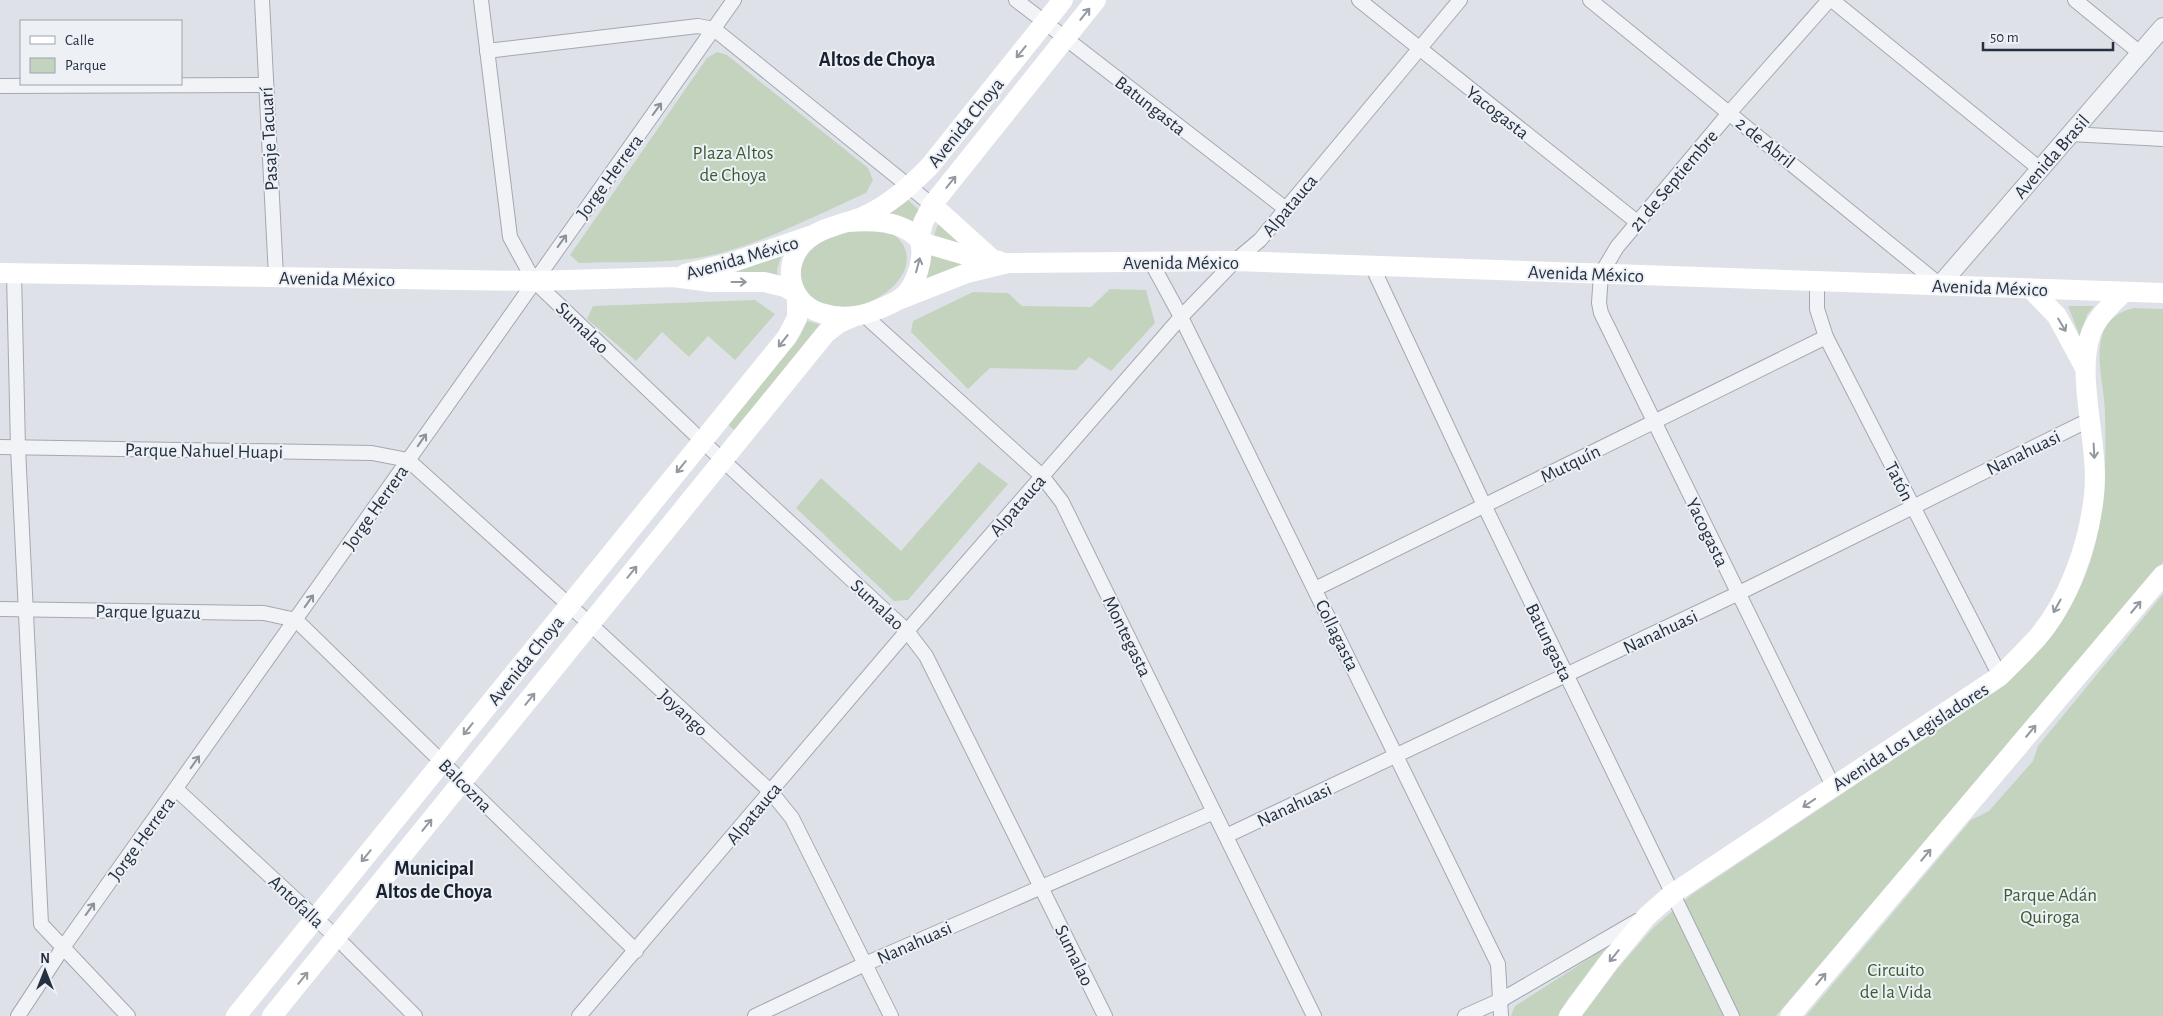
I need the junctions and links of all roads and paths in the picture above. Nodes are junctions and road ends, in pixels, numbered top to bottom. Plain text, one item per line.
1 (262, 0) edge
2 (481, 0) edge
3 (734, 0) edge
4 (1016, 0) edge
5 (1063, 0) edge
6 (1096, 0) edge
7 (1359, 0) edge
8 (1460, 0) edge
9 (1590, 0) edge
10 (1830, 0) edge
11 (2075, 0) edge
12 (1045, 22) junction
13 (2163, 27) edge
14 (714, 29) junction
15 (1065, 39) junction
16 (1419, 49) junction
17 (487, 51) junction
18 (2140, 53) junction
19 (265, 85) junction
20 (0, 86) edge
21 (1730, 112) junction
22 (2070, 134) junction
23 (2163, 139) edge
24 (2040, 169) junction
25 (909, 187) junction
26 (932, 205) junction
27 (1286, 209) junction
28 (847, 222) junction
29 (1637, 222) junction
30 (810, 236) junction
31 (920, 240) junction
32 (1235, 261) junction
33 (1001, 262) junction
34 (1150, 262) junction
35 (1372, 266) junction
36 (7, 274) edge
37 (1601, 274) junction
38 (276, 277) junction
39 (673, 277) junction
40 (534, 281) junction
41 (1817, 281) junction
42 (1940, 285) junction
43 (2031, 289) junction
44 (2124, 292) junction
45 (2163, 293) edge
46 (796, 295) junction
47 (900, 299) junction
48 (858, 316) junction
49 (1181, 317) junction
50 (1826, 337) junction
51 (2085, 368) junction
52 (2091, 419) junction
53 (1654, 421) junction
54 (702, 441) junction
55 (0, 447) edge
56 (18, 448) junction
57 (408, 460) junction
58 (723, 460) junction
59 (1042, 476) junction
60 (1484, 505) junction
61 (1913, 507) junction
62 (2163, 575) edge
63 (1315, 588) junction
64 (1739, 593) junction
65 (568, 606) junction
66 (0, 609) edge
67 (24, 610) junction
68 (296, 620) junction
69 (590, 624) junction
70 (907, 631) junction
71 (1566, 676) junction
72 (2000, 676) junction
73 (1397, 756) junction
74 (442, 761) junction
75 (462, 782) junction
76 (1834, 786) junction
77 (176, 789) junction
78 (771, 792) junction
79 (1214, 812) junction
80 (1226, 836) junction
81 (1041, 887) junction
82 (1672, 894) junction
83 (1647, 916) junction
84 (315, 918) junction
85 (336, 937) junction
86 (62, 948) junction
87 (636, 951) junction
88 (864, 964) junction
89 (1501, 1000) junction
90 (18, 1016) edge
91 (128, 1016) edge
92 (236, 1016) edge
93 (272, 1016) edge
94 (415, 1016) edge
95 (579, 1016) edge
96 (754, 1016) edge
97 (891, 1016) edge
98 (1105, 1016) edge
99 (1314, 1016) edge
100 (1465, 1016) edge
101 (1501, 1016) edge
102 (1570, 1016) edge
103 (1732, 1016) edge
104 (1790, 1016) edge

1 - 19 street, Pasaje Tacuarí
2 - 17 street, Sumalao
3 - 14 street, Jorge Herrera
4 - 12 street, Batungasta
5 - 12 main road, Avenida Choya
15 -> 6 main road, Avenida Choya
7 - 16 street, Yacogasta
8 - 16 street, Alpatauca
9 - 21 street, 2 de Abril
10 - 21 street, 21 de Septiembre
10 - 24 street
11 - 18 street
12 - 15 street, Batungasta
12 -> 25 main road, Avenida Choya
13 - 18 street, Avenida Brasil
14 - 17 street
14 - 25 street
40 -> 14 street, Jorge Herrera
26 -> 15 main road, Avenida Choya
15 - 27 street, Batungasta
16 - 27 street, Alpatauca
16 - 29 street, Yacogasta
17 - 40 street, Sumalao
18 - 22 street, Avenida Brasil
19 - 20 street
19 - 38 street, Pasaje Tacuarí
21 - 29 street, 21 de Septiembre
21 - 42 street, 2 de Abril
22 - 23 street
22 - 24 street, Avenida Brasil
24 - 42 street, Avenida Brasil
25 - 26 street
25 - 28 main road, Avenida Choya
26 - 31 main road, Avenida Choya
26 - 33 main road
27 - 32 street, Alpatauca
28 - 30 main road
28 - 31 main road
29 - 37 street, 21 de Septiembre
30 - 39 main road, Avenida México
30 - 46 main road
31 - 33 main road, Avenida México
47 -> 31 main road
32 - 34 main road, Avenida México
32 - 35 main road, Avenida México
32 - 49 street, Alpatauca
33 - 34 main road, Avenida México
33 - 47 main road, Avenida México
34 - 49 street, Collagasta
35 - 37 main road, Avenida México
35 - 60 street, Batungasta
36 - 38 main road, Avenida México
36 - 56 street
37 - 41 main road, Avenida México
37 - 53 street, Yacogasta
38 - 40 main road, Avenida México
39 - 40 main road, Avenida México
39 -> 46 main road, Avenida México
40 - 54 street, Sumalao
57 -> 40 street, Jorge Herrera
41 - 42 main road, Avenida México
41 - 50 street, Tatón
42 - 43 main road, Avenida México
43 - 44 main road, Avenida México
43 -> 51 main road, Avenida Los Legisladores
44 - 45 main road, Avenida México
44 - 51 main road, Avenida Los Legisladores
46 - 48 main road
46 -> 54 main road, Avenida Choya
47 - 48 main road
48 - 58 main road, Avenida Choya
48 - 59 street, Montegasta
49 - 59 street, Alpatauca
49 - 63 street, Collagasta
50 - 53 street, Mutquín
50 - 61 street, Tatón
51 - 52 main road, Avenida Los Legisladores
52 - 61 street, Nanahuasi
52 -> 72 main road, Avenida Los Legisladores
53 - 60 street, Mutquín
53 - 64 street, Yacogasta
54 - 58 street, Sumalao
54 -> 65 main road, Avenida Choya
55 - 56 street, Parque Nahuel Huapi
56 - 57 street, Parque Nahuel Huapi
56 - 67 street
57 - 65 street, Joyango
68 -> 57 street, Jorge Herrera
69 -> 58 main road, Avenida Choya
58 - 70 street, Sumalao
59 - 70 street, Alpatauca
59 - 79 street, Montegasta
60 - 63 street, Mutquín
60 - 71 street, Batungasta
61 - 64 street, Nanahuasi
61 - 72 street, Tatón
104 -> 62 main road
63 - 73 street, Collagasta
64 - 71 street, Nanahuasi
64 - 76 street, Yacogasta
65 - 69 street, Joyango
65 -> 74 main road, Avenida Choya
66 - 67 street, Parque Iguazu
67 - 68 street, Parque Iguazu
67 - 86 street
68 - 74 street, Balcozna
77 -> 68 street, Jorge Herrera
75 -> 69 main road, Avenida Choya
69 - 78 street, Joyango
70 - 78 street, Alpatauca
70 - 81 street, Sumalao
71 - 73 street, Nanahuasi
71 - 82 street, Batungasta
72 - 76 main road, Avenida Los Legisladores
73 - 80 street, Nanahuasi
73 - 89 street, Collagasta
74 - 75 street, Balcozna
74 -> 84 main road, Avenida Choya
85 -> 75 main road, Avenida Choya
75 - 87 street, Balcozna
76 -> 82 main road, Avenida Los Legisladores
77 - 84 street, Antofalla
86 -> 77 street, Jorge Herrera
78 - 87 street, Alpatauca
78 - 88 street, Joyango
79 - 80 street, Montegasta
79 - 81 street, Nanahuasi
80 - 99 street, Montegasta
81 - 88 street, Nanahuasi
81 - 98 street, Sumalao
82 - 83 main road, Avenida Los Legisladores
82 - 103 street, Batungasta
83 - 89 street
83 -> 102 main road, Avenida Los Legisladores
84 - 85 street, Antofalla
84 - 92 main road, Avenida Choya
93 -> 85 main road, Avenida Choya
85 - 94 street, Antofalla
86 - 90 street, Jorge Herrera
86 - 91 street
87 - 95 street, Alpatauca
88 - 96 street, Nanahuasi
88 - 97 street, Joyango
89 - 100 street
89 - 101 street, Collagasta

